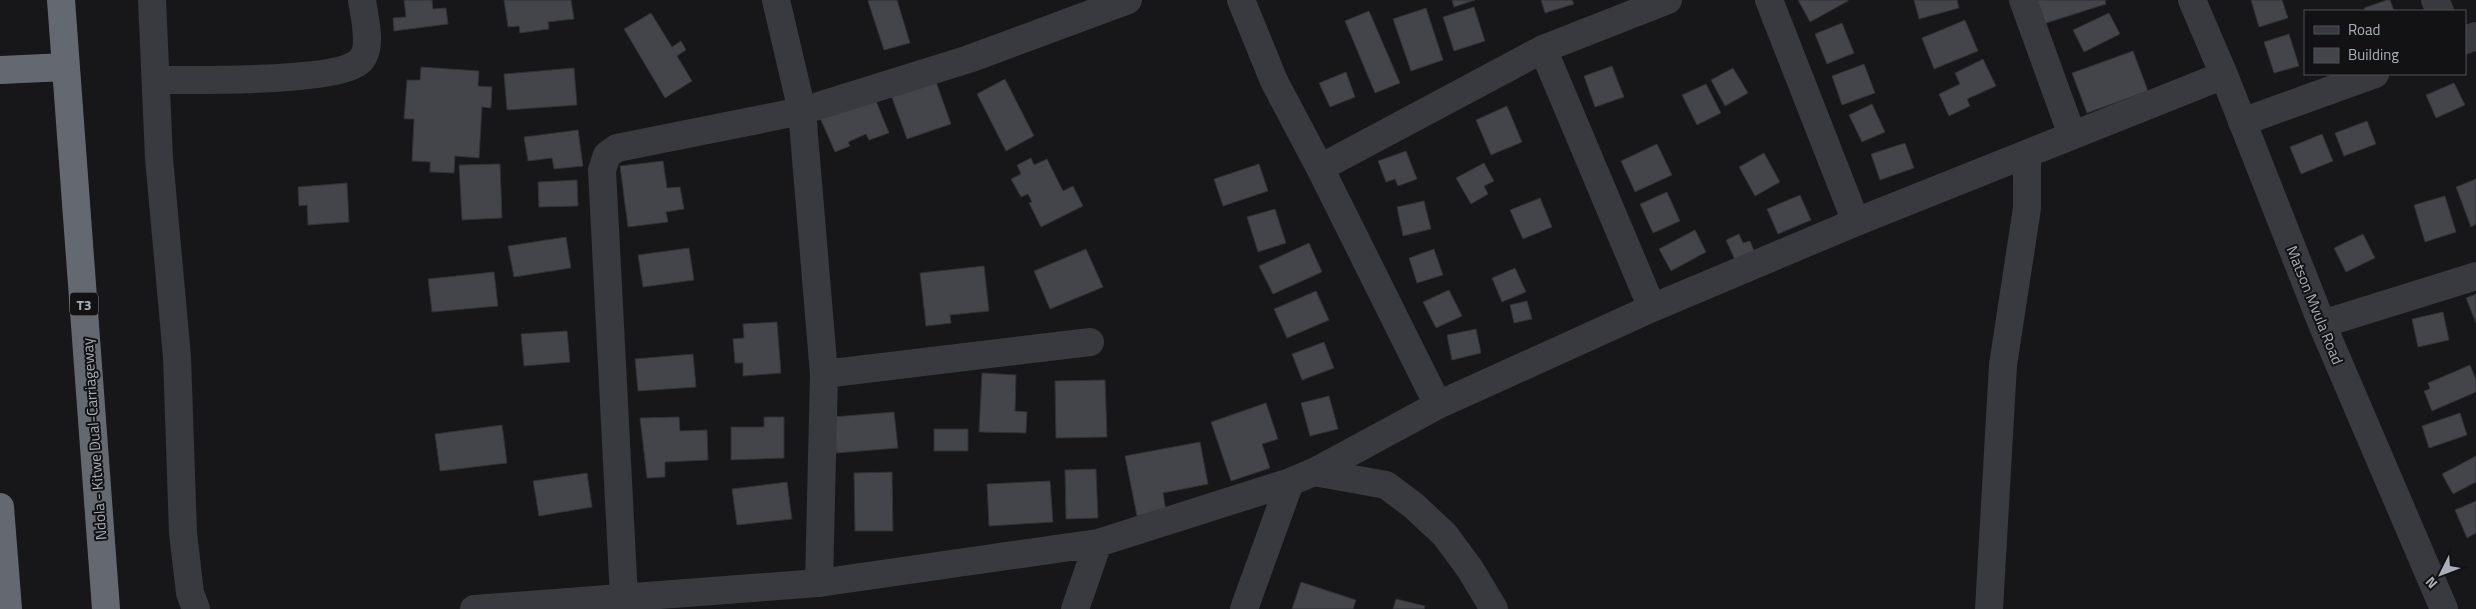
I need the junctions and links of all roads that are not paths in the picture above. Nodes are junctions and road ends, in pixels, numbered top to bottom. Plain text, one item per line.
1 (61, 0) edge
2 (152, 0) edge
3 (362, 0) edge
4 (776, 0) edge
5 (1128, 0) edge
6 (1241, 0) edge
7 (1668, 0) edge
8 (1769, 0) edge
9 (2023, 0) edge
10 (2192, 0) edge
11 (1543, 49) junction
12 (66, 67) junction
13 (0, 70) edge
14 (2224, 75) junction
15 (2372, 75) edge
16 (156, 80) junction
17 (802, 111) junction
18 (2242, 122) junction
19 (2072, 136) junction
20 (2027, 154) junction
21 (1320, 168) junction
22 (1856, 222) junction
23 (2476, 276) edge
24 (1652, 308) junction
25 (2322, 324) junction
26 (1090, 342) dead end
27 (824, 374) junction
28 (1438, 406) junction
29 (1302, 477) junction
30 (0, 507) edge
31 (1098, 543) junction
32 (819, 583) junction
33 (624, 598) junction
34 (8, 609) edge
35 (106, 609) edge
36 (196, 609) edge
37 (474, 609) edge
38 (1075, 609) edge
39 (1244, 609) edge
40 (1494, 609) edge
41 (1989, 609) edge
42 (2444, 609) edge

1 - 12 highway, Ndola - Kitwe Dual-Carriageway / T3
2 - 16 street
3 - 16 street
4 - 17 street
5 - 17 street
6 - 21 street
7 - 11 street
8 - 22 street
9 - 19 street
10 - 14 street, Matson Mvula Road
11 - 21 street
11 - 24 street
12 - 13 highway
12 - 35 highway, Ndola - Kitwe Dual-Carriageway / T3
14 - 18 street, Matson Mvula Road
14 - 19 street
15 - 18 street
16 - 36 street
17 - 27 street
17 - 33 street
18 - 25 street, Matson Mvula Road
19 - 20 street
20 - 22 street
20 - 41 street
21 - 28 street
22 - 24 street
23 - 25 street
24 - 28 street
25 - 42 street, Matson Mvula Road
26 - 27 street
27 - 32 street
28 - 29 street
29 - 31 street
29 - 39 street
29 - 40 street
30 - 34 highway
31 - 32 street
31 - 38 street
32 - 33 street
33 - 37 street

